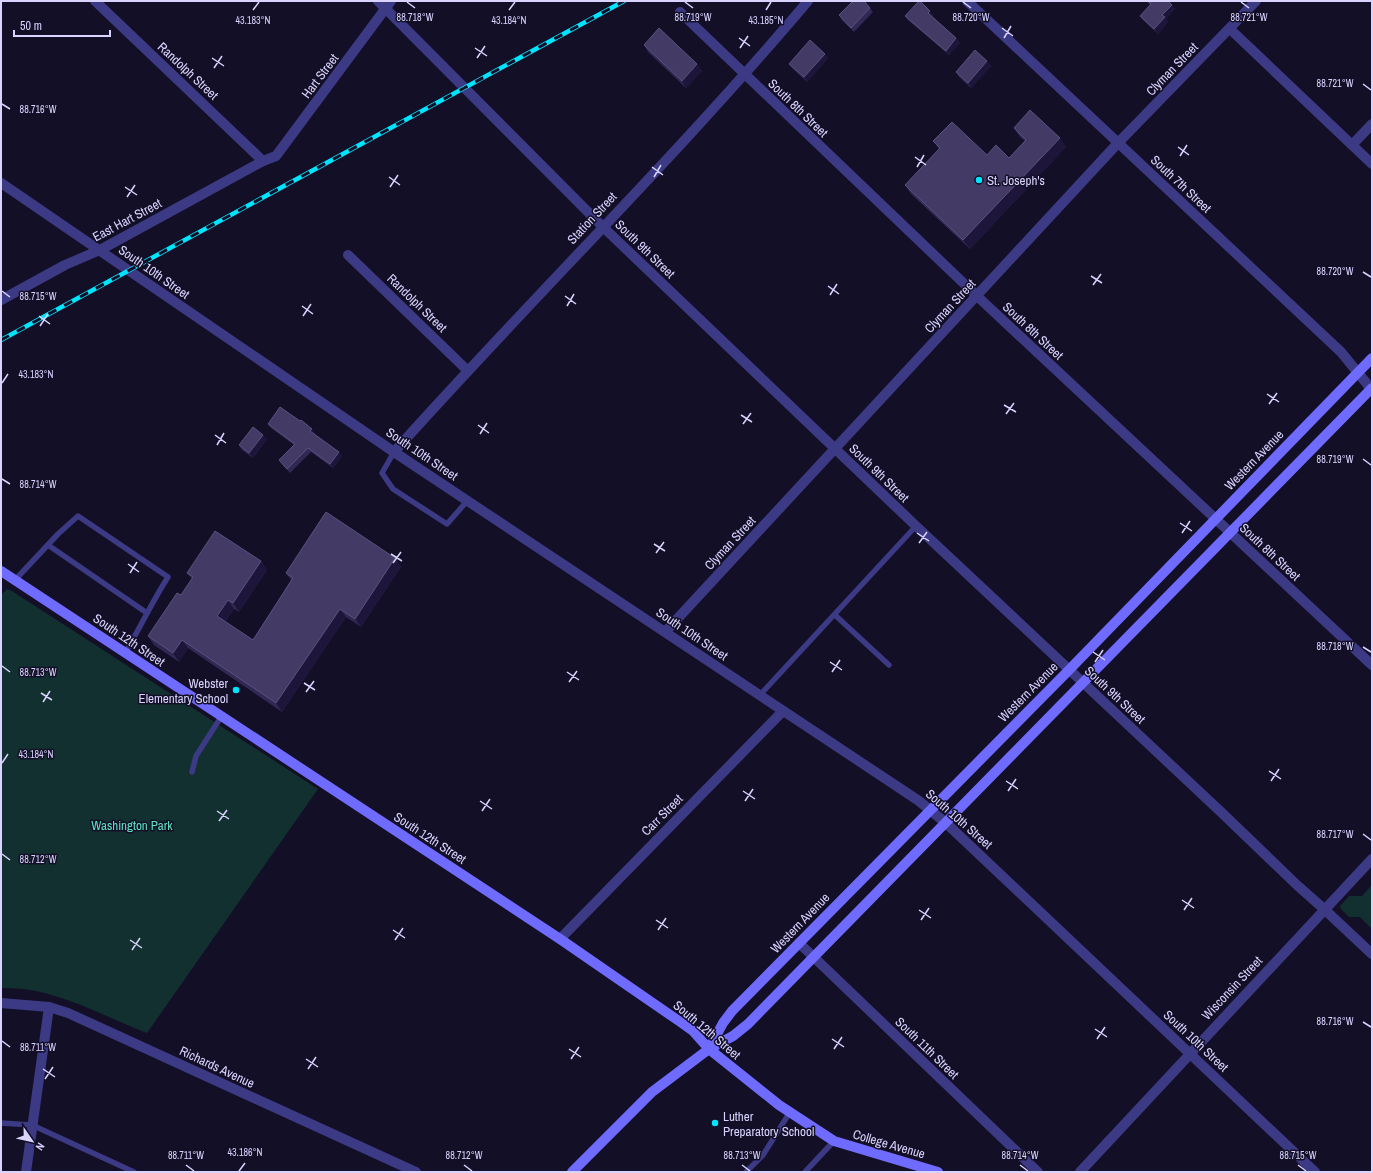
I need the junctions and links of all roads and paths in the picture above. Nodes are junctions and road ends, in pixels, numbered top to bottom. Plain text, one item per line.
1 (95, 1) edge
2 (378, 1) edge
3 (808, 1) edge
4 (967, 1) edge
5 (1256, 1) edge
6 (389, 5) edge
7 (680, 12) dead end
8 (1230, 29) junction
9 (745, 76) junction
10 (1372, 124) edge
11 (1118, 143) junction
12 (1352, 145) junction
13 (263, 161) junction
14 (1372, 164) edge
15 (1, 183) edge
16 (602, 226) junction
17 (100, 250) junction
18 (348, 255) dead end
19 (977, 296) junction
20 (1, 300) edge
21 (1372, 358) edge
22 (467, 370) junction
23 (1358, 372) junction
24 (1372, 389) edge
25 (834, 449) junction
26 (394, 452) junction
27 (468, 500) junction
28 (1215, 518) junction
29 (916, 526) junction
30 (1230, 532) junction
31 (48, 544) junction
32 (1, 571) edge
33 (15, 580) junction
34 (147, 613) junction
35 (835, 615) junction
36 (666, 632) junction
37 (125, 653) junction
38 (1372, 665) edge
39 (889, 666) dead end
40 (1069, 670) junction
41 (1084, 683) junction
42 (760, 695) junction
43 (783, 711) junction
44 (221, 717) junction
45 (192, 772) dead end
46 (930, 809) junction
47 (946, 823) junction
48 (1372, 859) edge
49 (1324, 909) junction
50 (560, 939) junction
51 (799, 943) junction
52 (1372, 954) edge
53 (814, 958) junction
54 (1, 1003) edge
55 (49, 1007) junction
56 (709, 1049) junction
57 (1190, 1052) junction
58 (790, 1112) junction
59 (1, 1123) edge
60 (32, 1125) junction
61 (834, 1141) junction
62 (26, 1172) edge
63 (134, 1172) edge
64 (416, 1172) edge
65 (572, 1172) edge
66 (746, 1172) edge
67 (805, 1172) edge
68 (936, 1172) edge
69 (1038, 1172) edge
70 (1080, 1172) edge
71 (1315, 1172) edge

1 - 13 street, Randolph Street
2 - 6 street, South 9th Street
3 - 9 street, Station Street
4 - 11 street, South 7th Street
5 - 8 street, Clyman Street
6 - 13 street, Hart Street
6 - 16 street, South 9th Street
7 - 9 street, South 8th Street
8 - 11 street, Clyman Street
8 - 12 street
9 - 16 street, Station Street
9 - 19 street, South 8th Street
10 - 12 street
11 - 19 street, Clyman Street
11 - 23 street, South 7th Street
12 - 14 street
13 - 17 street, East Hart Street
15 - 17 street, South 10th Street
16 - 22 street, Station Street
16 - 25 street, South 9th Street
17 - 20 street, East Hart Street
17 - 26 street, South 10th Street
18 - 22 street, Randolph Street
19 - 25 street, Clyman Street
19 - 28 street, South 8th Street
21 - 23 street, Western Avenue
22 - 26 street, Station Street
23 - 24 street, South 7th Street
23 - 28 street, Western Avenue
24 - 30 street, Western Avenue
25 - 29 street, South 9th Street
25 - 36 street, Clyman Street
26 - 27 street, South 10th Street
26 - 27 lane
27 - 36 street, South 10th Street
28 - 30 street, South 8th Street
28 - 40 street, Western Avenue
29 - 35 lane
29 - 40 street, South 9th Street
30 - 38 street, South 8th Street
30 - 41 street, Western Avenue
31 - 33 lane
31 - 34 lane
31 - 34 lane
32 - 33 street, South 12th Street
33 - 37 street, South 12th Street
34 - 37 lane
35 - 39 lane
35 - 42 lane
36 - 42 street, South 10th Street
37 - 44 street, South 12th Street
40 - 41 street, South 9th Street
40 - 46 street, Western Avenue
41 - 47 street, Western Avenue
41 - 49 street, South 9th Street
42 - 43 street, South 10th Street
43 - 46 street, South 10th Street
43 - 50 street, Carr Street
44 - 45 lane
44 - 50 street, South 12th Street
46 - 47 street, South 10th Street
46 - 51 street, Western Avenue
47 - 53 street, Western Avenue
47 - 57 street, South 10th Street
48 - 49 street, Wisconsin Street
49 - 52 street, South 9th Street
49 - 57 street, Wisconsin Street
50 - 56 street, South 12th Street
51 - 53 street, South 11th Street
51 - 56 street, Western Avenue
53 - 56 street, Western Avenue
53 - 69 street, South 11th Street
54 - 55 street, Richards Avenue
55 - 60 street
55 - 64 street, Richards Avenue
56 - 58 street, South 12th Street
56 - 65 street, Western Avenue
57 - 70 street, Wisconsin Street
57 - 71 street, South 10th Street
58 - 61 street, South 12th Street
58 - 66 lane
59 - 60 lane
60 - 62 street
60 - 63 lane
61 - 67 lane
61 - 68 street, College Avenue

